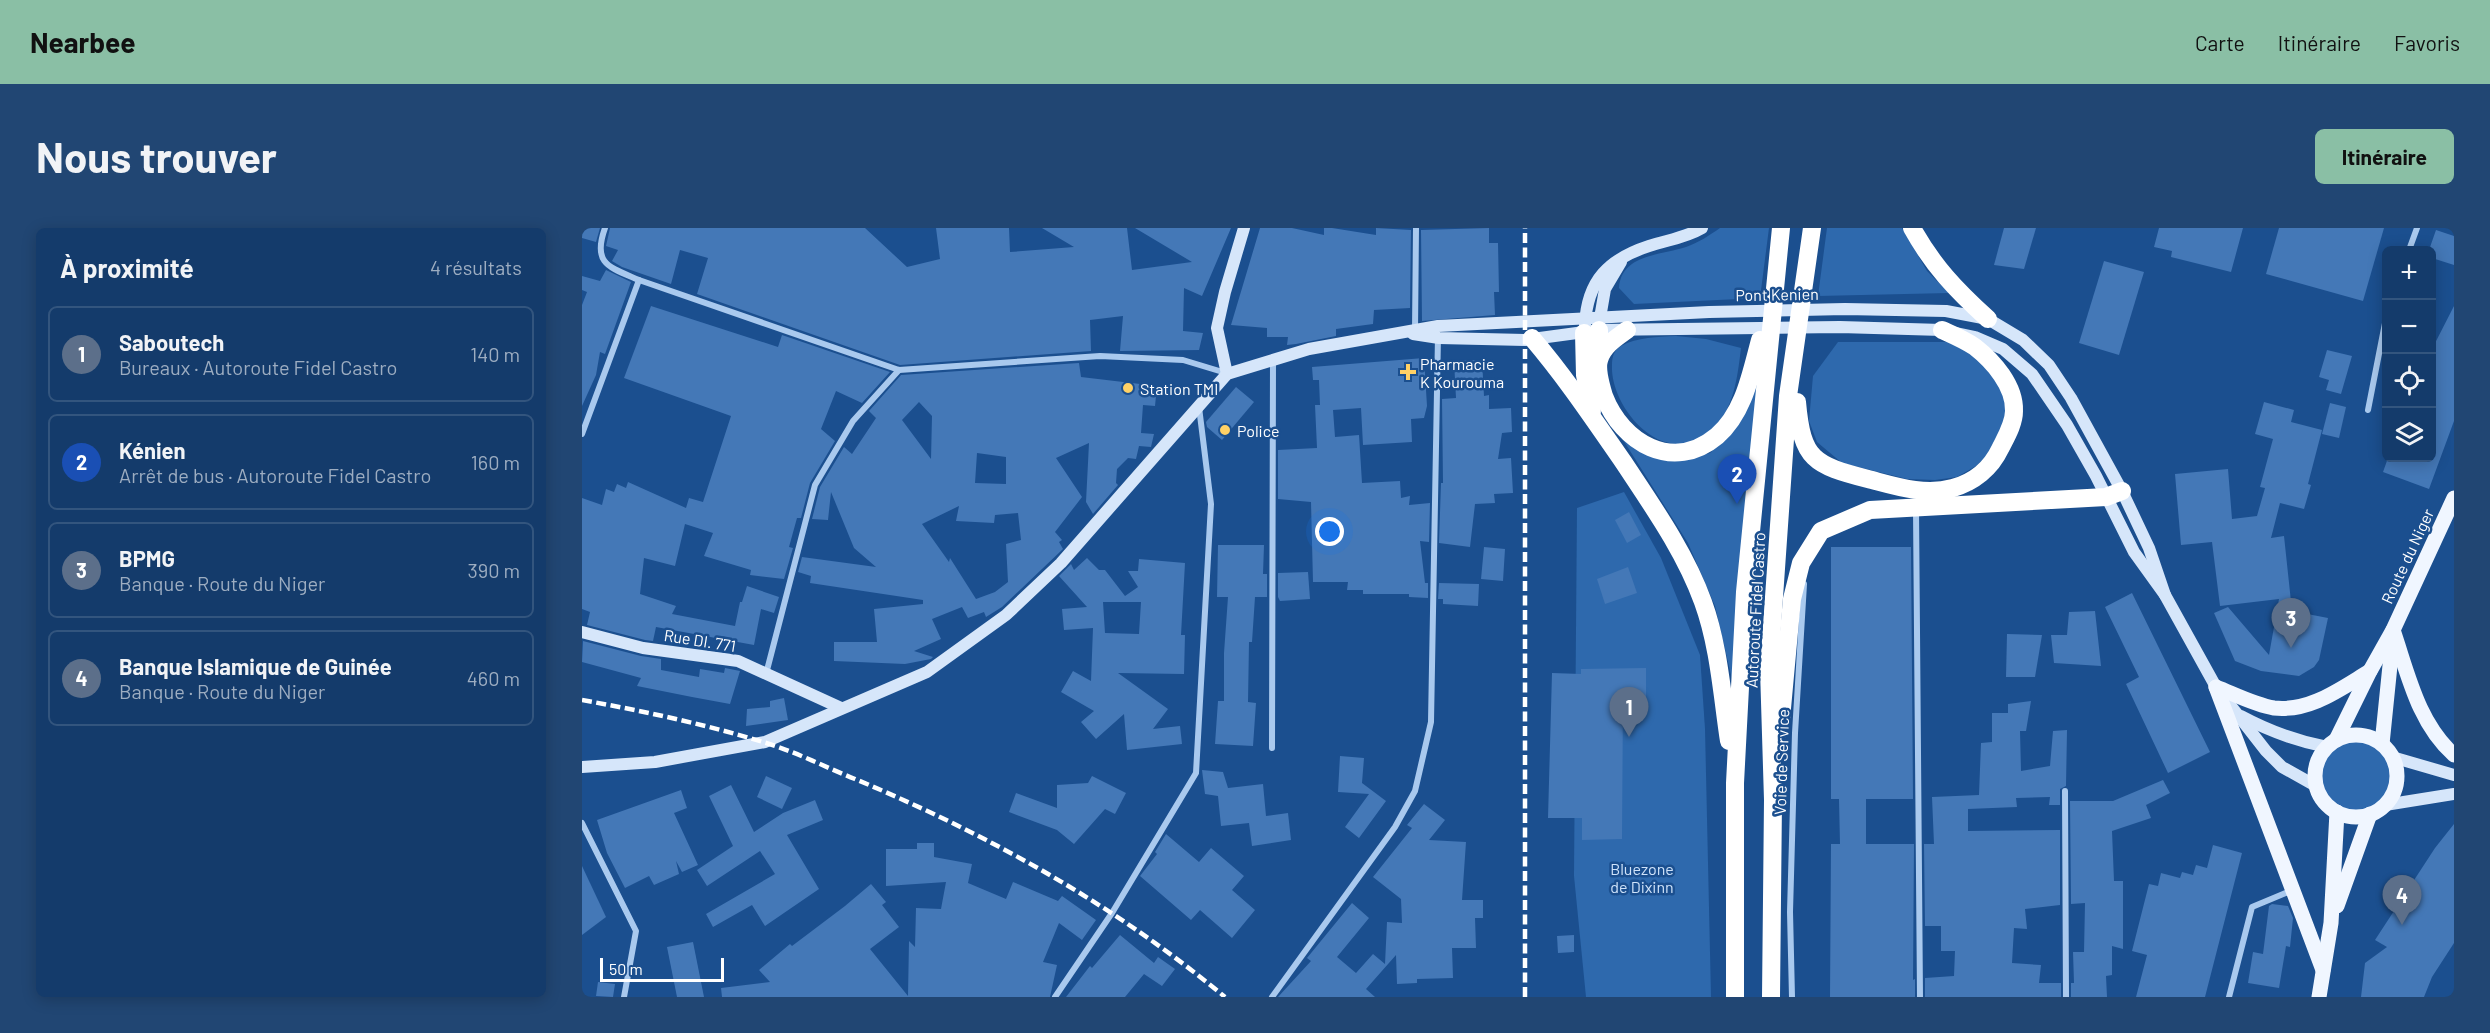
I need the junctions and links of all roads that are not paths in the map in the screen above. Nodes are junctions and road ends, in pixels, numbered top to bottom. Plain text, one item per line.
1 (605, 228) edge
2 (1244, 228) edge
3 (1416, 228) edge
4 (1702, 228) edge
5 (1781, 228) edge
6 (1812, 228) edge
7 (1912, 228) edge
8 (2417, 228) edge
9 (2410, 246) edge
10 (639, 280) junction
11 (1772, 298) junction
12 (1988, 319) junction
13 (1592, 324) junction
14 (1627, 330) junction
15 (1942, 330) junction
16 (1410, 332) junction
17 (1438, 332) junction
18 (1532, 338) junction
19 (2382, 338) edge
20 (1273, 358) junction
21 (1598, 361) junction
22 (1793, 362) junction
23 (899, 370) junction
24 (1227, 374) junction
25 (1199, 406) junction
26 (2368, 410) dead end
27 (1594, 420) junction
28 (582, 434) edge
29 (2114, 494) junction
30 (2454, 498) edge
31 (1916, 509) junction
32 (1821, 531) junction
33 (2393, 630) junction
34 (582, 632) edge
35 (2370, 672) junction
36 (766, 674) junction
37 (2216, 687) junction
38 (841, 708) junction
39 (2237, 713) junction
40 (2332, 743) junction
41 (2382, 744) junction
42 (1272, 748) dead end
43 (2454, 755) edge
44 (2392, 757) junction
45 (582, 767) edge
46 (2454, 775) edge
47 (1735, 783) junction
48 (2316, 786) junction
49 (2065, 791) dead end
50 (2454, 794) edge
51 (1773, 800) junction
52 (2385, 805) junction
53 (2337, 812) junction
54 (2370, 814) junction
55 (582, 823) edge
56 (2293, 890) junction
57 (2331, 923) junction
58 (2323, 970) junction
59 (624, 997) edge
60 (1055, 997) edge
61 (1272, 997) edge
62 (1735, 997) edge
63 (1771, 997) edge
64 (1792, 997) edge
65 (1920, 997) edge
66 (2066, 997) edge
67 (2229, 997) edge
68 (2319, 997) edge

1 - 10 street
2 - 24 main road
3 - 16 street
4 - 13 main road
5 - 11 highway, Autoroute Fidel Castro
6 - 22 highway, Autoroute Fidel Castro
7 - 12 highway
8 - 9 street
10 - 23 street
10 - 28 street
11 - 21 highway
11 - 47 highway, Autoroute Fidel Castro
12 - 13 main road, Pont Kenien
12 - 29 main road, Pont Kenien
13 - 14 main road, Pont Kenien
13 - 17 main road
13 - 18 main road
13 - 21 highway
13 - 27 highway
14 - 15 main road, Pont Kenien
14 - 21 highway
15 - 22 highway
15 - 29 main road, Pont Kenien
16 - 17 main road
16 - 20 main road
17 - 18 main road
17 - 61 street
18 - 27 highway
19 - 26 street
20 - 24 main road
20 - 42 street
22 - 51 highway, Autoroute Fidel Castro
23 - 24 street
23 - 36 street
24 - 25 main road
25 - 38 main road
25 - 60 street
27 - 47 highway
29 - 31 highway
29 - 37 main road
30 - 33 main road, Route du Niger
31 - 32 highway
31 - 65 street
32 - 51 highway
32 - 64 street, Voie de Service
33 - 35 main road, Route du Niger
33 - 41 main road, Route du Niger
33 - 43 main road
34 - 36 main road, Rue DI. 771
35 - 37 main road
35 - 40 main road, Route du Niger
36 - 38 main road, Rue DI. 771
37 - 39 main road
37 - 56 main road
38 - 45 main road
39 - 40 main road
39 - 48 main road
40 - 41 main road
40 - 48 main road
41 - 44 main road
44 - 46 main road
44 - 52 main road
47 - 62 highway, Autoroute Fidel Castro
48 - 53 main road
49 - 66 street
50 - 52 main road
51 - 63 highway, Autoroute Fidel Castro
52 - 54 main road
53 - 54 main road
53 - 57 main road
54 - 57 main road
55 - 59 street
56 - 58 main road
56 - 67 street
57 - 58 main road
58 - 68 main road

